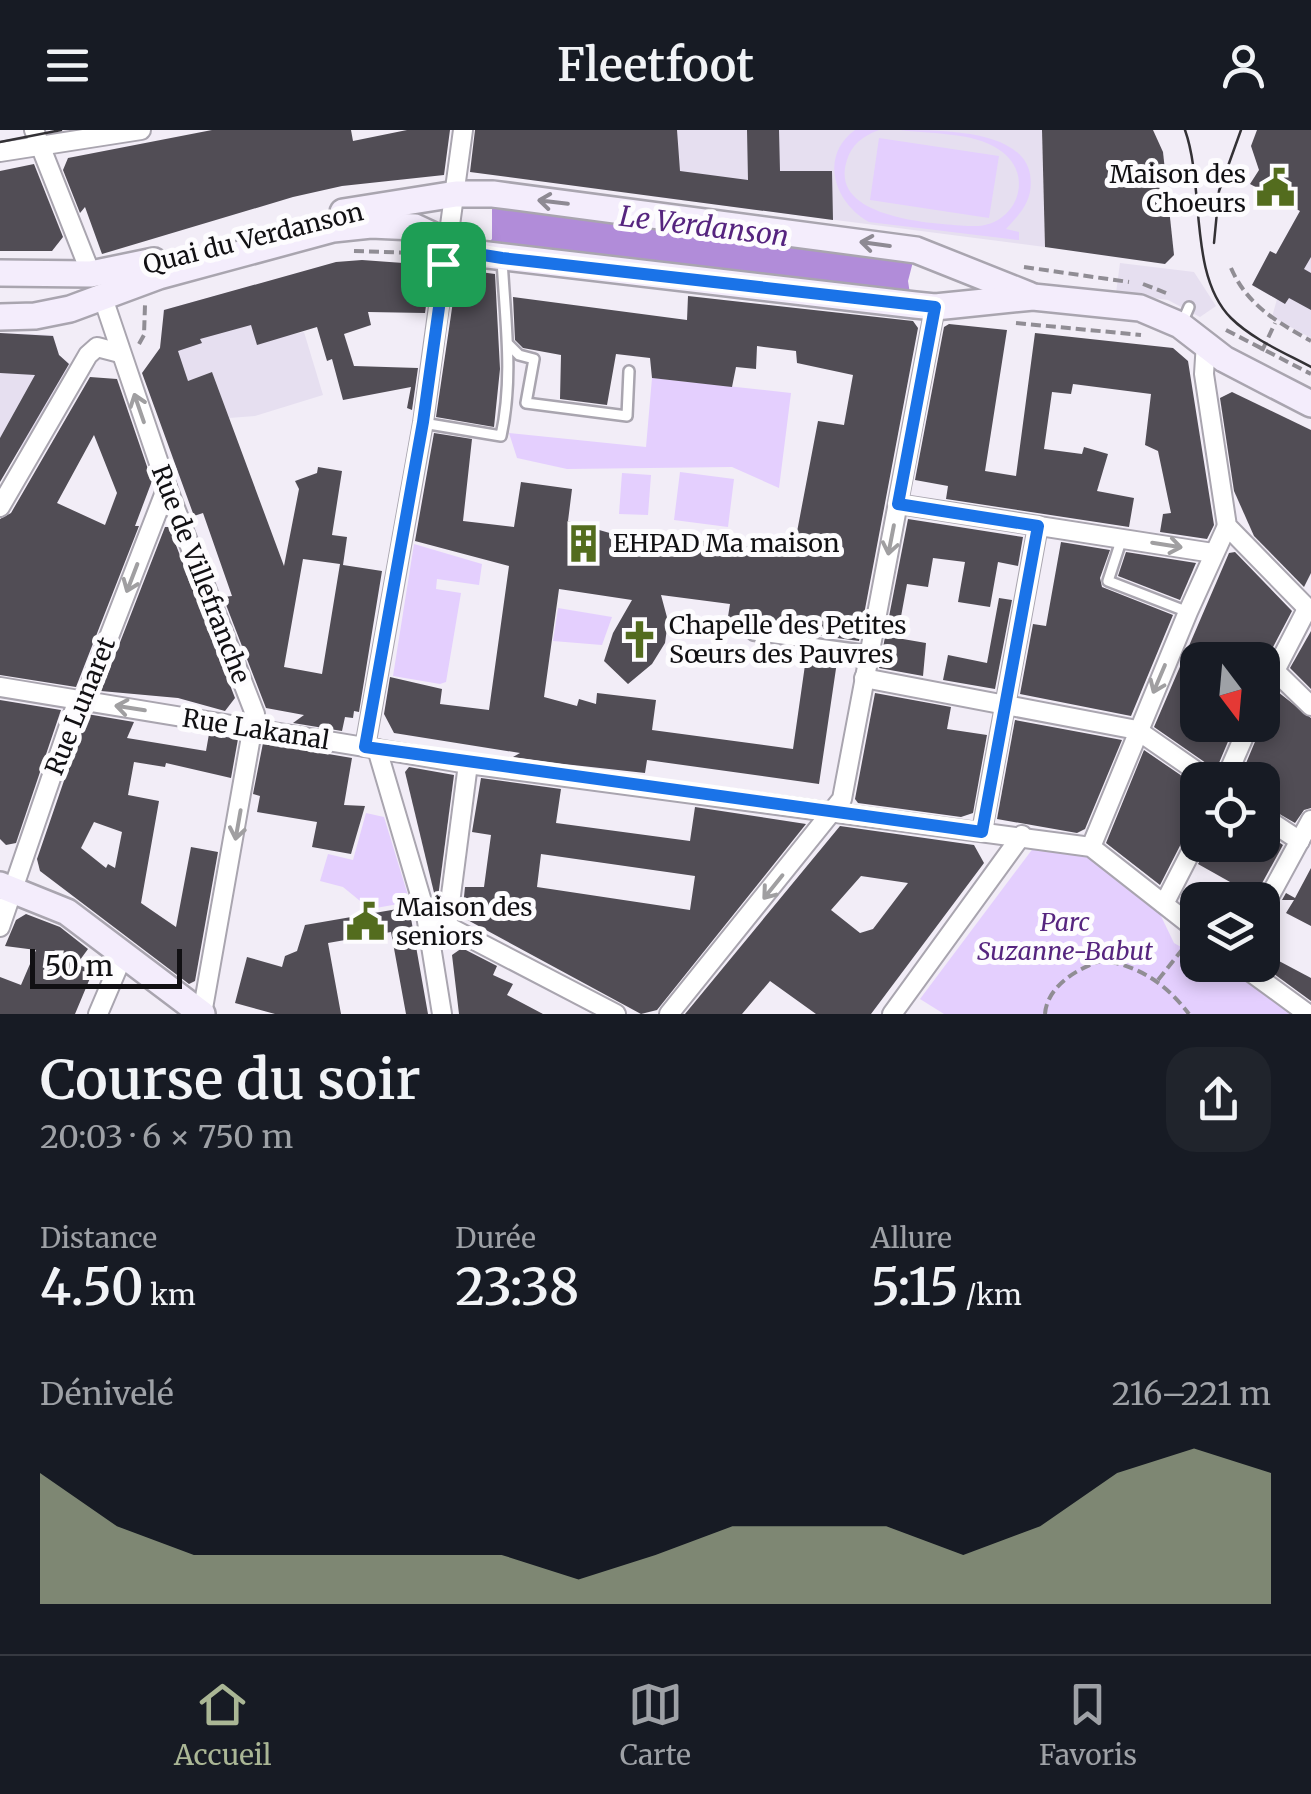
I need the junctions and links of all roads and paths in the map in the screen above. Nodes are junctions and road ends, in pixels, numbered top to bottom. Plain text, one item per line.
1 (34, 130) edge
2 (141, 130) edge
3 (463, 130) edge
4 (42, 148) junction
5 (0, 152) edge
6 (456, 194) junction
7 (448, 243) junction
8 (340, 252) dead end
9 (421, 254) dead end
10 (502, 258) junction
11 (938, 258) junction
12 (1231, 268) dead end
13 (0, 273) edge
14 (96, 284) junction
15 (1034, 296) junction
16 (161, 300) dead end
17 (145, 306) dead end
18 (925, 306) junction
19 (0, 317) edge
20 (1233, 334) dead end
21 (1311, 341) edge
22 (1206, 342) junction
23 (510, 344) junction
24 (120, 353) junction
25 (629, 371) dead end
26 (1311, 374) edge
27 (1311, 404) edge
28 (423, 422) junction
29 (167, 487) junction
30 (898, 504) junction
31 (0, 507) edge
32 (1038, 526) junction
33 (1227, 526) junction
34 (1122, 538) junction
35 (1214, 553) junction
36 (1309, 610) edge
37 (1188, 612) junction
38 (754, 635) dead end
39 (869, 651) junction
40 (1280, 662) edge
41 (1280, 676) edge
42 (864, 678) junction
43 (0, 687) edge
44 (82, 700) junction
45 (1006, 704) junction
46 (1311, 706) edge
47 (254, 729) junction
48 (1137, 730) junction
49 (371, 748) junction
50 (1183, 762) edge
51 (468, 764) junction
52 (834, 811) junction
53 (1311, 820) edge
54 (1280, 828) edge
55 (982, 832) junction
56 (1022, 835) junction
57 (1300, 842) junction
58 (1091, 847) junction
59 (1186, 862) edge
60 (1278, 882) edge
61 (6, 887) edge
62 (1164, 904) junction
63 (426, 914) junction
64 (1180, 917) edge
65 (447, 926) junction
66 (0, 927) edge
67 (1180, 952) edge
68 (124, 953) junction
69 (1158, 980) junction
70 (1264, 982) edge
71 (200, 1013) edge
72 (98, 1014) edge
73 (442, 1014) edge
74 (616, 1014) edge
75 (669, 1014) edge
76 (892, 1014) edge
77 (1044, 1014) edge
78 (1190, 1014) edge
79 (1308, 1014) edge

1 - 4 street, Rue de Villefranche
2 - 4 street
3 - 6 street
4 - 5 street
4 - 14 street, Rue de Villefranche
6 - 7 street
11 -> 6 main road, Quai du Verdanson
6 - 14 main road, Quai du Verdanson
7 - 10 main road, Quai du Verdanson
7 - 14 main road, Quai du Verdanson
7 - 28 street
8 - 9 path
10 - 18 main road, Quai du Verdanson
10 - 23 lane
11 - 15 main road, Quai du Verdanson
11 - 18 main road
12 - 21 path
13 - 14 main road, Quai du Verdanson
14 - 19 main road, Quai du Verdanson
14 - 24 street, Rue de Villefranche
15 - 18 main road, Quai du Verdanson
15 - 22 main road
16 - 17 path
18 - 30 street
20 - 26 path
22 - 27 main road
22 - 33 street
23 - 25 lane
23 - 28 lane
29 -> 24 street, Rue de Villefranche
24 - 31 street
28 - 49 street
29 -> 44 street, Rue Lunaret
29 - 47 street, Rue de Villefranche
30 - 32 street
30 -> 39 street
32 - 34 street
32 - 45 street
33 - 35 street
33 - 36 street
34 -> 35 street
34 - 37 lane
35 - 37 street
36 - 40 street
37 -> 48 street
38 - 39 lane
39 - 42 street
41 - 46 street
42 - 45 street
42 - 52 street
43 - 44 street, Rue Lakanal
47 -> 44 street, Rue Lakanal
44 - 61 street, Rue Lunaret
45 - 48 street
45 - 55 street
47 - 49 street, Rue Lakanal
47 -> 71 street, Rue de Villefranche
48 - 50 street
48 - 58 street
49 - 51 street, Rue Lakanal
49 - 63 street
51 - 52 street, Rue Lakanal
51 - 65 street
52 - 55 street, Rue Lakanal
52 -> 75 street
53 - 57 street
54 - 57 street
55 - 56 street, Rue Lakanal
56 - 58 street, Rue Lakanal
56 - 76 street
57 - 60 street
58 - 62 street, Rue Lakanal
59 - 62 street
61 - 66 street, Rue Lunaret
61 - 68 main road
62 - 64 street, Rue Lakanal
63 - 65 street
63 - 73 street
65 - 74 street
67 - 69 path
68 - 71 main road
68 - 72 street
69 - 77 path
69 - 78 path
70 - 79 street

